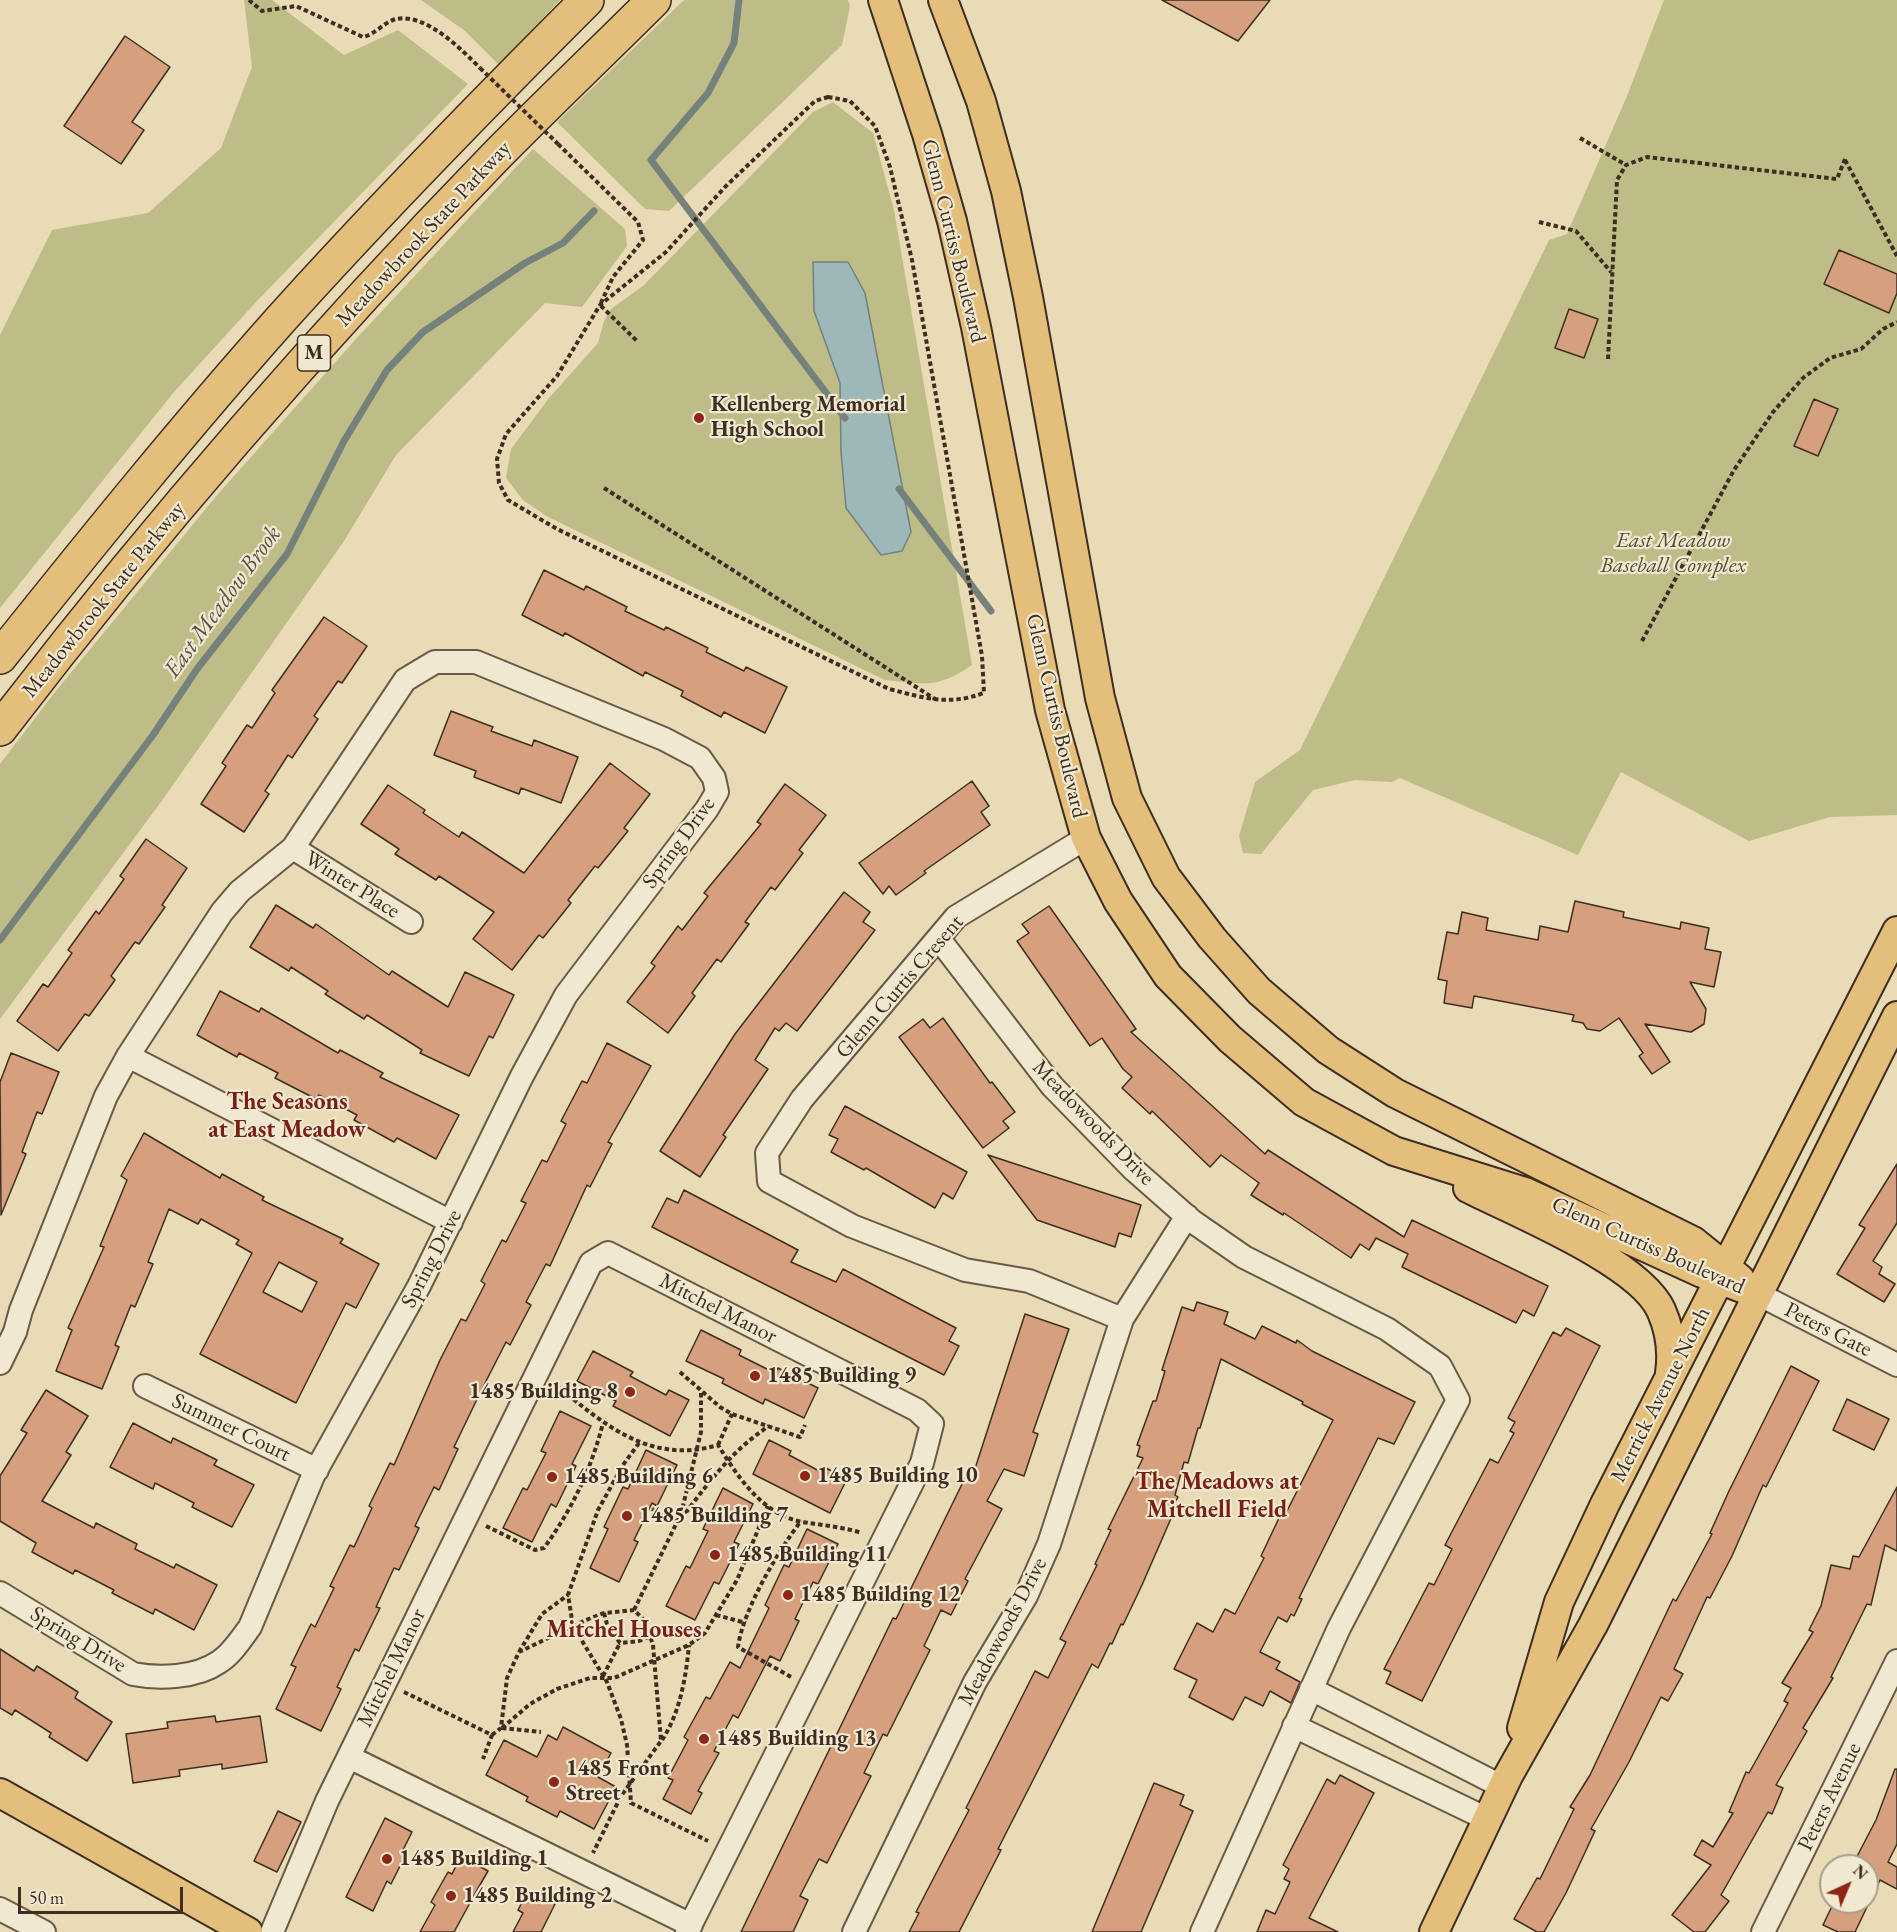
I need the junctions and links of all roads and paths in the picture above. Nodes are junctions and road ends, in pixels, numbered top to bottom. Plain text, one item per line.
1 (249, 0) edge
2 (587, 0) edge
3 (654, 0) edge
4 (883, 0) edge
5 (943, 0) edge
6 (1580, 138) dead end
7 (1626, 165) junction
8 (1539, 222) dead end
9 (1897, 256) edge
10 (1612, 273) junction
11 (600, 305) junction
12 (1897, 322) edge
13 (637, 341) dead end
14 (1608, 359) dead end
15 (604, 488) dead end
16 (1642, 641) dead end
17 (0, 657) edge
18 (938, 701) junction
19 (0, 729) edge
20 (1086, 838) junction
21 (292, 848) junction
22 (411, 922) dead end
23 (1897, 931) edge
24 (939, 939) junction
25 (1897, 1016) edge
26 (128, 1056) junction
27 (1394, 1151) junction
28 (1187, 1216) junction
29 (451, 1222) junction
30 (1723, 1274) junction
31 (1758, 1294) junction
32 (1122, 1319) junction
33 (0, 1363) edge
34 (1897, 1365) edge
35 (680, 1372) dead end
36 (537, 1374) junction
37 (1669, 1380) junction
38 (145, 1386) dead end
39 (701, 1392) junction
40 (732, 1414) junction
41 (603, 1423) junction
42 (805, 1425) dead end
43 (769, 1426) junction
44 (639, 1443) junction
45 (718, 1445) junction
46 (694, 1452) junction
47 (727, 1459) junction
48 (317, 1470) junction
49 (768, 1506) junction
50 (652, 1509) dead end
51 (681, 1514) junction
52 (467, 1516) junction
53 (801, 1521) junction
54 (677, 1522) junction
55 (883, 1542) junction
56 (0, 1593) edge
57 (568, 1595) junction
58 (634, 1610) junction
59 (604, 1613) junction
60 (716, 1615) junction
61 (746, 1623) junction
62 (573, 1626) junction
63 (651, 1636) junction
64 (620, 1643) junction
65 (689, 1645) junction
66 (519, 1652) junction
67 (1897, 1661) edge
68 (656, 1662) junction
69 (603, 1676) junction
70 (810, 1687) junction
71 (1311, 1689) junction
72 (399, 1694) dead end
73 (1294, 1726) junction
74 (501, 1728) junction
75 (541, 1732) dead end
76 (492, 1735) junction
77 (661, 1740) junction
78 (349, 1756) junction
79 (483, 1759) dead end
80 (1505, 1782) junction
81 (629, 1788) junction
82 (0, 1793) edge
83 (1487, 1818) junction
84 (713, 1844) dead end
85 (590, 1859) dead end
86 (0, 1909) edge
87 (689, 1928) edge
88 (44, 1932) edge
89 (248, 1932) edge
90 (272, 1932) edge
91 (854, 1932) edge
92 (1202, 1932) edge
93 (1434, 1932) edge
94 (1764, 1932) edge

1 - 11 path, bridge
2 - 17 highway, Meadowbrook State Parkway / M
3 - 19 highway, Meadowbrook State Parkway / M
4 - 20 main road, Glenn Curtiss Boulevard
5 - 30 main road, Glenn Curtiss Boulevard
6 - 7 path
7 - 9 path
7 - 10 path
8 - 10 path
10 - 14 path
11 - 13 path
11 - 18 path
11 - 18 path
12 - 16 path
15 - 18 path
20 - 24 street, Glenn Curtis Cresent
20 - 27 main road, Glenn Curtiss Boulevard
21 - 22 street, Winter Place
21 - 26 street, Spring Drive
21 - 29 street, Spring Drive
23 - 30 main road, Merrick Avenue North
24 - 28 street, Meadowoods Drive
24 - 32 street, Glenn Curtis Cresent
25 - 31 main road, Merrick Avenue North
26 - 29 street
26 - 33 street, Spring Drive
27 - 30 main road, Glenn Curtiss Boulevard
27 - 37 main road
28 - 32 street, Meadowoods Drive
28 - 71 street, Meadowoods Drive
29 - 48 street, Spring Drive
30 - 31 main road, Glenn Curtiss Boulevard
30 - 37 main road, Merrick Avenue North
31 - 34 street, Peters Gate
31 - 80 main road, Merrick Avenue North
32 - 91 street, Meadowoods Drive
35 - 39 path
36 - 41 path
36 - 52 street, Mitchel Manor
36 - 55 street, Mitchel Manor
37 - 80 main road, Merrick Avenue North
38 - 48 street, Summer Court
39 - 40 path
39 - 46 path
40 - 43 path
40 - 45 path
41 - 44 path
41 - 52 path
42 - 43 path
43 - 47 path
44 - 46 path
44 - 57 path
45 - 46 path
45 - 47 path
46 - 51 path
47 - 49 path
47 - 51 path
48 - 56 street, Spring Drive
49 - 53 path
49 - 60 path
50 - 54 path
51 - 54 path
52 - 78 street, Mitchel Manor
53 - 55 path
53 - 61 path
54 - 58 path
55 - 70 street, Mitchel Manor
57 - 62 path
57 - 66 path
58 - 59 path
58 - 63 path
59 - 62 path
59 - 64 path
60 - 61 path
60 - 65 path
61 - 70 path
62 - 66 path
62 - 69 path
63 - 64 path
63 - 68 path
64 - 69 path
65 - 68 path
65 - 77 path
66 - 74 path
67 - 94 street, Peters Avenue
68 - 69 path
68 - 77 path
69 - 74 path
69 - 81 path
70 - 87 street, Mitchel Manor
71 - 73 street, Meadowoods Drive
71 - 80 street
72 - 76 path
73 - 83 street
73 - 92 street, Meadowoods Drive
74 - 75 path
74 - 76 path
76 - 79 path
77 - 81 path
78 - 87 street, Mitchel Manor
78 - 90 street, Mitchel Manor
80 - 83 main road, Merrick Avenue North
81 - 84 path
81 - 85 path
82 - 89 main road
83 - 93 main road, Merrick Avenue North
86 - 88 street

